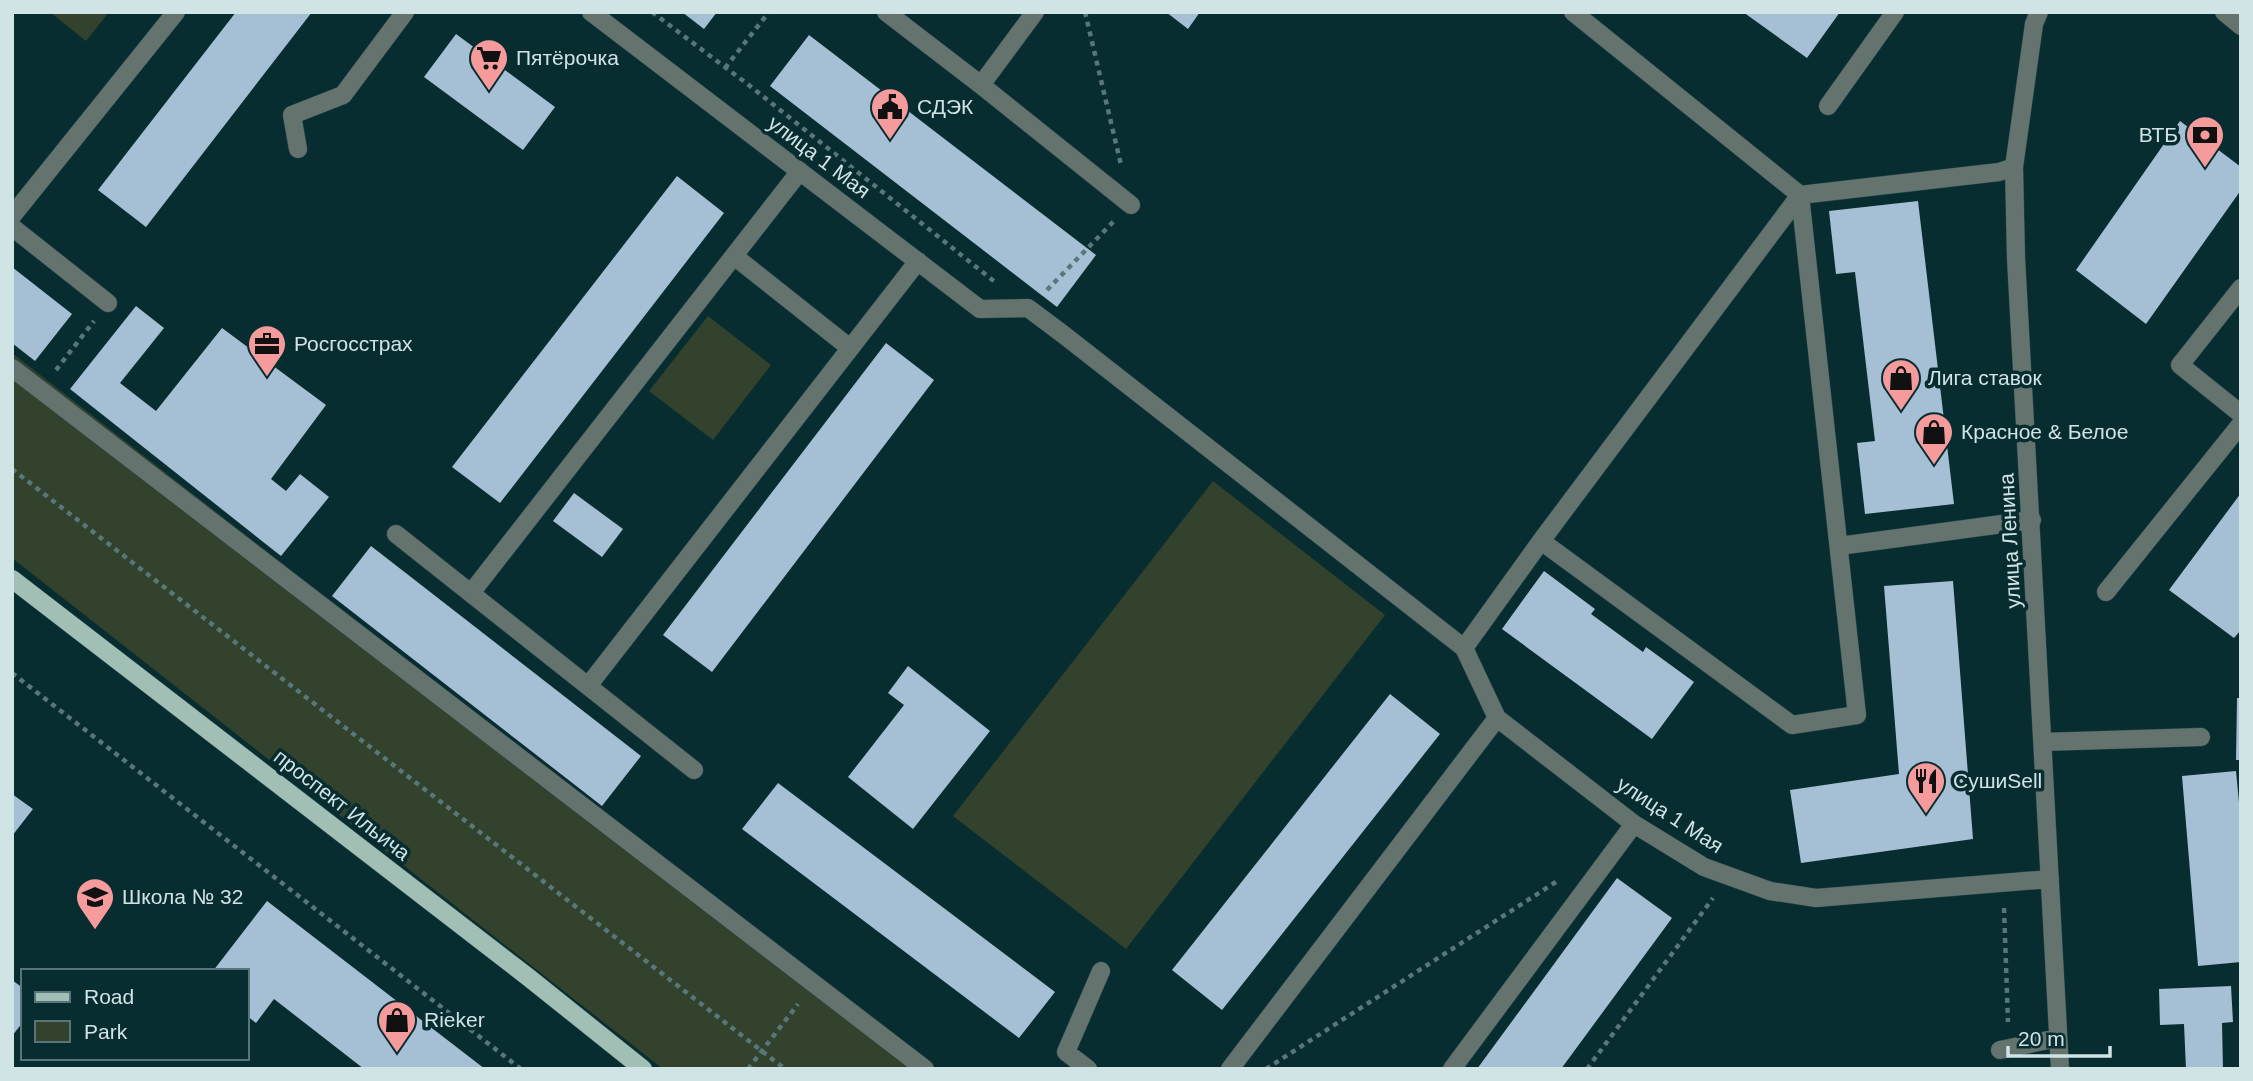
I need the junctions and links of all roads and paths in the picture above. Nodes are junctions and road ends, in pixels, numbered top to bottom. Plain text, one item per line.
1 (176, 12) edge
2 (405, 12) edge
3 (591, 12) edge
4 (652, 12) edge
5 (769, 12) edge
6 (886, 12) edge
7 (1035, 12) edge
8 (1573, 12) edge
9 (1895, 12) edge
10 (2039, 12) edge
11 (2224, 12) edge
12 (2241, 26) edge
13 (725, 68) junction
14 (981, 85) junction
15 (1828, 106) dead end
16 (298, 149) dead end
17 (2014, 167) junction
18 (800, 171) junction
19 (1800, 195) junction
20 (1131, 205) dead end
21 (12, 216) edge
22 (12, 228) edge
23 (734, 256) junction
24 (918, 261) junction
25 (2241, 288) edge
26 (108, 303) joint
27 (1028, 308) junction
28 (850, 348) junction
29 (12, 368) edge
30 (40, 390) junction
31 (2241, 414) edge
32 (2241, 424) edge
33 (12, 468) edge
34 (2032, 520) junction
35 (396, 534) dead end
36 (1541, 541) junction
37 (1839, 546) junction
38 (12, 579) edge
39 (2106, 592) dead end
40 (471, 593) junction
41 (1464, 648) junction
42 (12, 673) edge
43 (588, 686) junction
44 (1497, 718) junction
45 (2201, 737) dead end
46 (2043, 743) junction
47 (694, 770) dead end
48 (1634, 824) junction
49 (1566, 875) dead end
50 (1729, 877) junction
51 (2050, 879) junction
52 (2003, 883) junction
53 (1101, 971) dead end
54 (814, 984) junction
55 (2058, 1038) junction
56 (2005, 1049) joint
57 (762, 1051) junction
58 (521, 1069) edge
59 (643, 1069) edge
60 (748, 1069) edge
61 (785, 1069) edge
62 (925, 1069) edge
63 (1088, 1069) edge
64 (1230, 1069) edge
65 (1266, 1069) edge
66 (1452, 1069) edge
67 (1587, 1069) edge
68 (2060, 1069) edge

1 - 21 street
2 - 16 street
3 - 18 street, улица 1 Мая
4 - 13 path
5 - 13 path
6 - 14 street
7 - 14 street
8 - 19 street
9 - 15 street
10 - 17 street, улица Ленина
11 - 12 street
13 - 27 path
14 - 20 street
17 - 19 street
17 - 34 street, улица Ленина
18 - 23 street
18 - 24 street, улица 1 Мая
19 - 36 street
19 - 37 street
22 - 26 street
23 - 28 street
23 - 40 street
24 - 27 street, улица 1 Мая
24 - 28 street
25 - 31 street
26 - 30 path
27 - 41 street
28 - 43 street
29 - 30 street
30 - 54 street
32 - 39 street
33 - 57 path
34 - 37 street
34 - 46 street, улица Ленина
35 - 40 street
36 - 37 street
36 - 41 street
38 - 59 main road, проспект Ильича
40 - 43 street
41 - 44 street
42 - 58 path
43 - 47 street
44 - 48 street, улица 1 Мая
44 - 64 street
45 - 46 street
46 - 51 street, улица Ленина
48 - 50 street, улица 1 Мая
48 - 66 street
49 - 65 path
50 - 52 street, улица 1 Мая
50 - 67 path
51 - 52 street, улица 1 Мая
51 - 55 street, улица Ленина
52 - 56 path
53 - 63 street
54 - 57 path
54 - 62 street
55 - 56 street
55 - 68 street, улица Ленина
57 - 60 path
57 - 61 path

